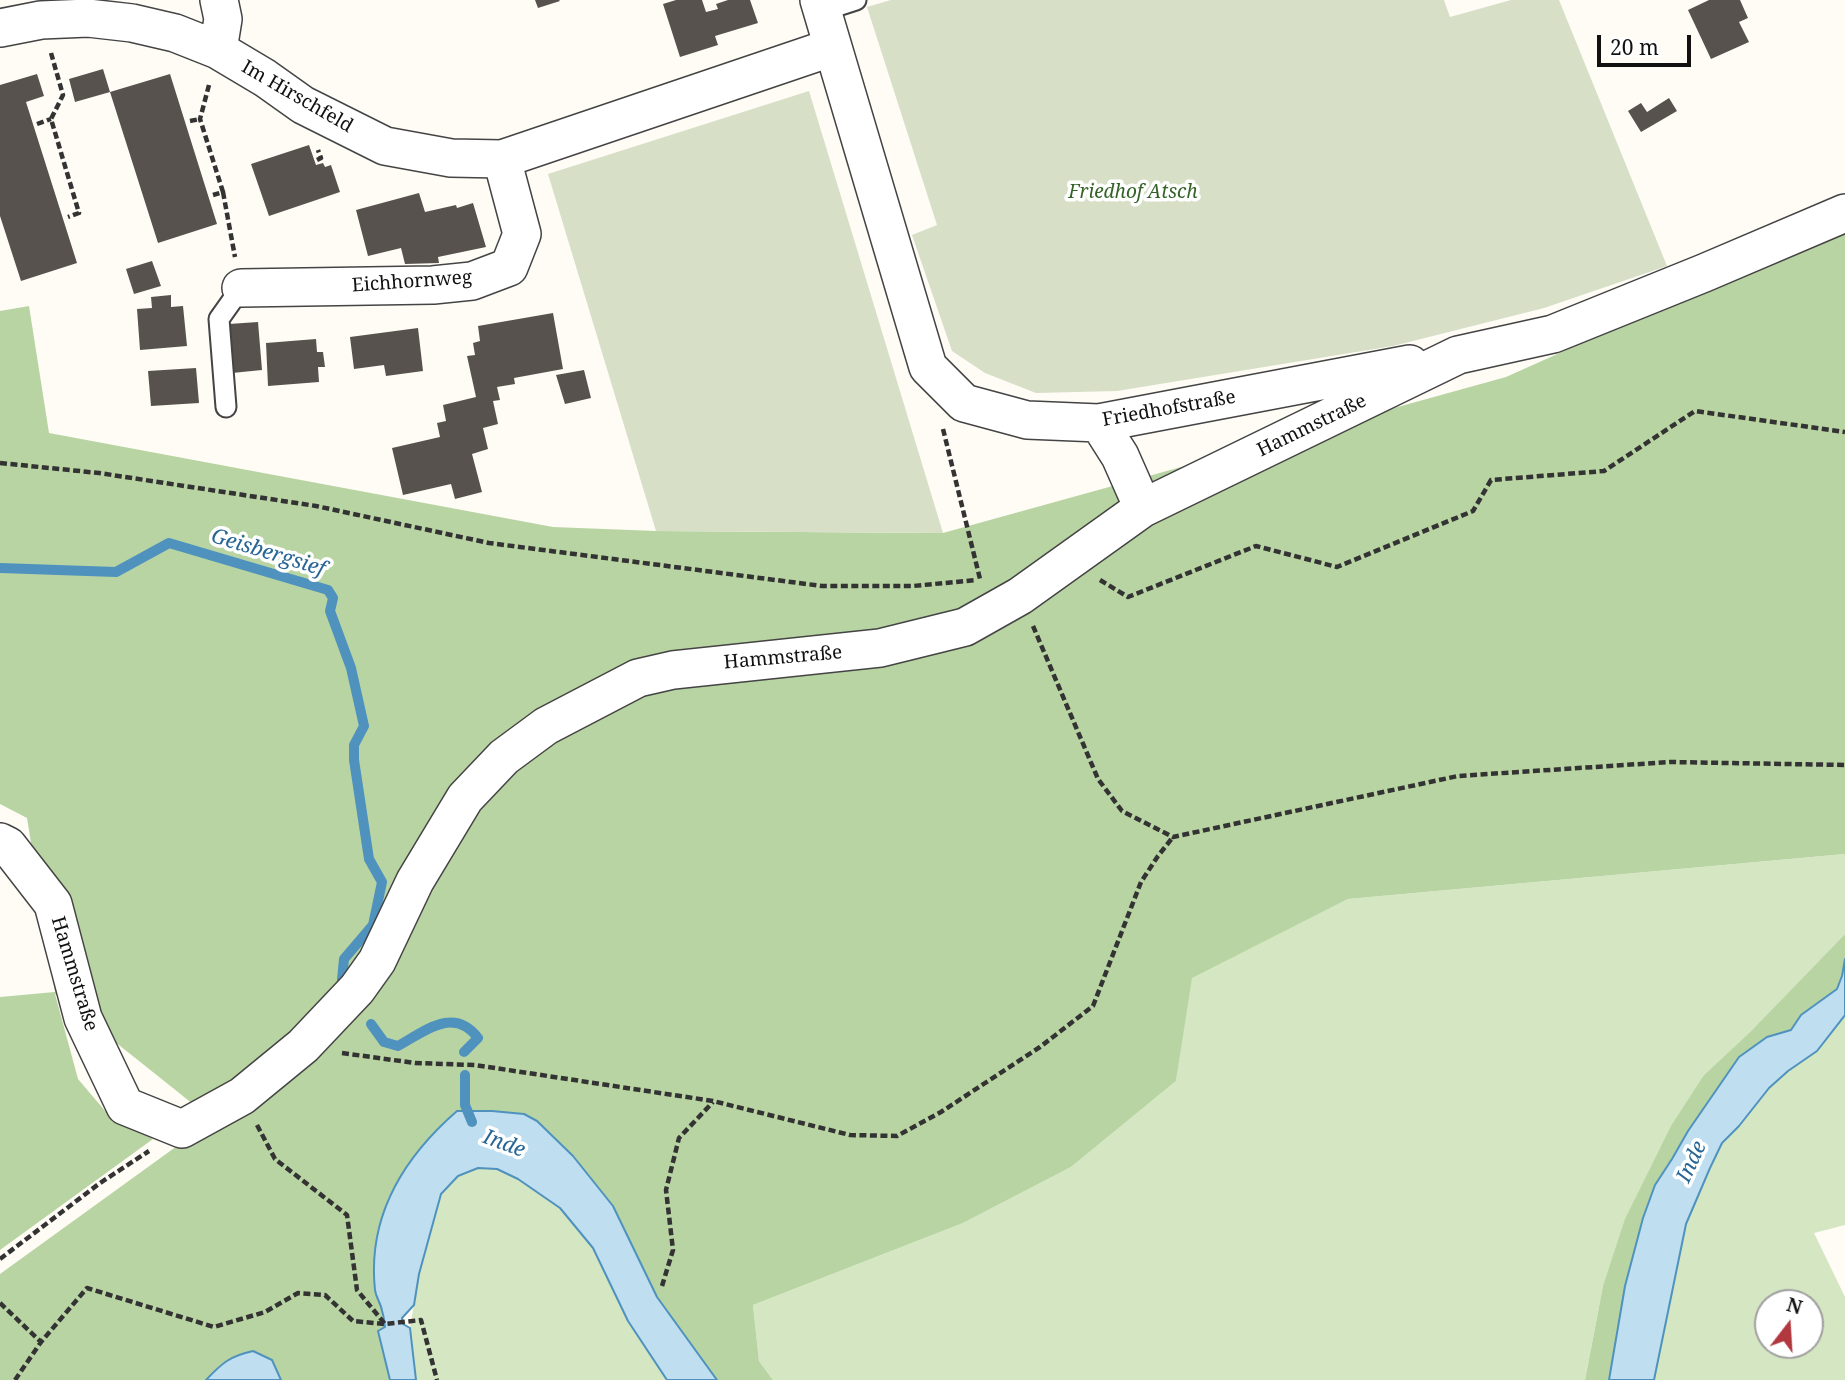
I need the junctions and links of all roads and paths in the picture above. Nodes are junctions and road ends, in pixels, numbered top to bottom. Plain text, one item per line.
1 (219, 0) edge
2 (832, 4) edge
3 (41, 20) junction
4 (0, 28) edge
5 (833, 47) junction
6 (218, 50) junction
7 (200, 118) junction
8 (51, 119) junction
9 (190, 121) dead end
10 (37, 124) dead end
11 (502, 159) junction
12 (223, 192) junction
13 (213, 195) dead end
14 (1845, 213) edge
15 (68, 217) dead end
16 (241, 288) junction
17 (1458, 355) junction
18 (226, 407) dead end
19 (941, 419) dead end
20 (1099, 423) junction
21 (1845, 432) edge
22 (0, 463) edge
23 (1143, 508) junction
24 (1071, 561) junction
25 (980, 579) junction
26 (1006, 587) junction
27 (1845, 765) edge
28 (1173, 837) junction
29 (0, 842) edge
30 (303, 1046) junction
31 (242, 1096) junction
32 (713, 1101) junction
33 (182, 1129) junction
34 (0, 1259) edge
35 (662, 1286) dead end
36 (0, 1303) edge
37 (385, 1324) junction
38 (41, 1342) junction
39 (15, 1380) edge
40 (437, 1380) edge

1 - 6 street
2 - 5 street, Friedhofstraße
3 - 4 street, Im Hirschfeld
3 - 6 street, Im Hirschfeld
3 - 8 path
5 - 11 street, Im Hirschfeld
5 - 20 street, Friedhofstraße
6 - 7 path
6 - 11 street, Im Hirschfeld
7 - 9 path
7 - 12 path
8 - 10 path
8 - 15 path
11 - 16 street, Eichhornweg
12 - 13 path
12 - 16 path
14 - 17 street, Hammstraße
16 - 18 lane
17 - 20 street, Friedhofstraße
17 - 23 street, Hammstraße
19 - 25 path
20 - 23 street
21 - 24 path
22 - 25 path
23 - 24 street, Hammstraße
24 - 26 street, Hammstraße
25 - 26 path
26 - 28 path
26 - 30 street, Hammstraße
27 - 28 path
28 - 32 path
29 - 33 street, Hammstraße
30 - 31 street, Hammstraße
30 - 32 path
31 - 33 street, Hammstraße
31 - 37 path
32 - 35 path
33 - 34 path
36 - 38 path
37 - 38 path
37 - 40 path
38 - 39 path

